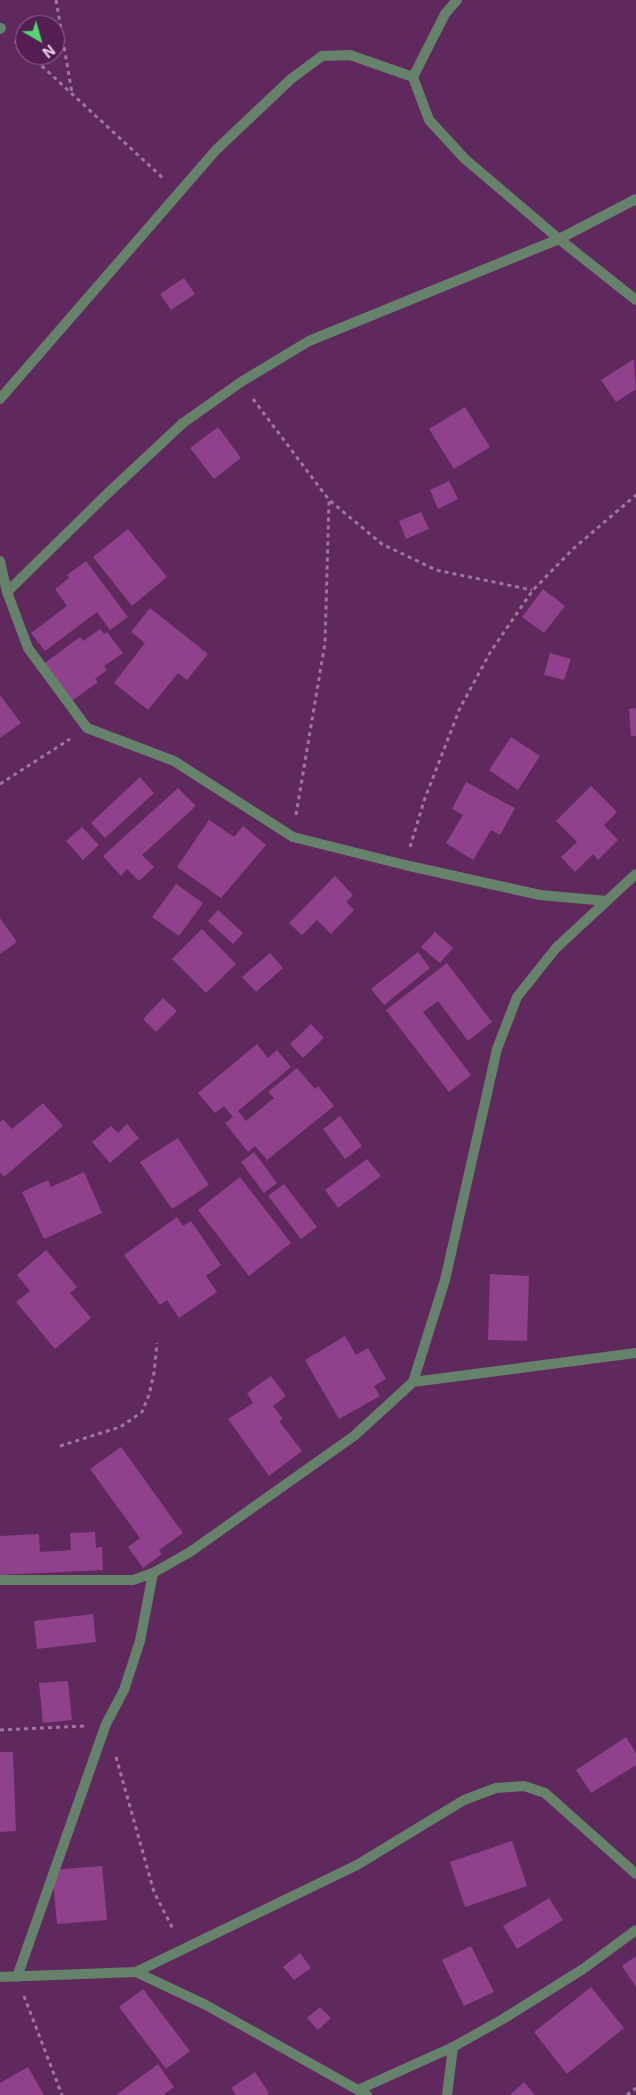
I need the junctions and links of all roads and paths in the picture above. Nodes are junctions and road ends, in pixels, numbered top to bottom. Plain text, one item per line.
1 (56, 0) edge
2 (457, 0) edge
3 (41, 65) edge
4 (413, 77) junction
5 (72, 94) junction
6 (179, 193) junction
7 (636, 199) edge
8 (559, 240) junction
9 (636, 300) edge
10 (241, 382) junction
11 (0, 400) edge
12 (636, 495) edge
13 (329, 500) junction
14 (0, 561) edge
15 (533, 590) junction
16 (7, 592) junction
17 (87, 728) junction
18 (0, 784) edge
19 (292, 837) junction
20 (405, 865) junction
21 (636, 874) edge
22 (607, 901) junction
23 (157, 1343) dead end
24 (636, 1353) edge
25 (413, 1382) junction
26 (60, 1446) dead end
27 (153, 1573) junction
28 (0, 1580) edge
29 (106, 1724) junction
30 (0, 1730) edge
31 (636, 1874) edge
32 (636, 1930) edge
33 (183, 1949) junction
34 (136, 1972) junction
35 (17, 1976) junction
36 (0, 1978) edge
37 (453, 2047) junction
38 (636, 2088) edge
39 (364, 2092) edge
40 (62, 2095) edge
41 (447, 2095) edge
42 (627, 2095) edge

1 - 5 path
2 - 4 street
3 - 5 path
4 - 6 street
4 - 8 street
5 - 6 path
6 - 11 street
7 - 8 street
8 - 9 street
8 - 10 street
10 - 13 path
10 - 16 street
12 - 15 path
13 - 15 path
13 - 19 path
14 - 16 street
15 - 20 path
16 - 17 street
17 - 18 path
17 - 19 street
19 - 20 street
20 - 22 street
21 - 22 street
22 - 25 street
23 - 26 path
24 - 25 street
25 - 27 street
27 - 28 street
27 - 29 street
29 - 30 path
29 - 33 path
29 - 35 street
31 - 33 street
32 - 37 street
33 - 34 street
34 - 35 street
34 - 39 street
35 - 36 street
35 - 40 path
37 - 39 street
37 - 41 street
38 - 42 path

